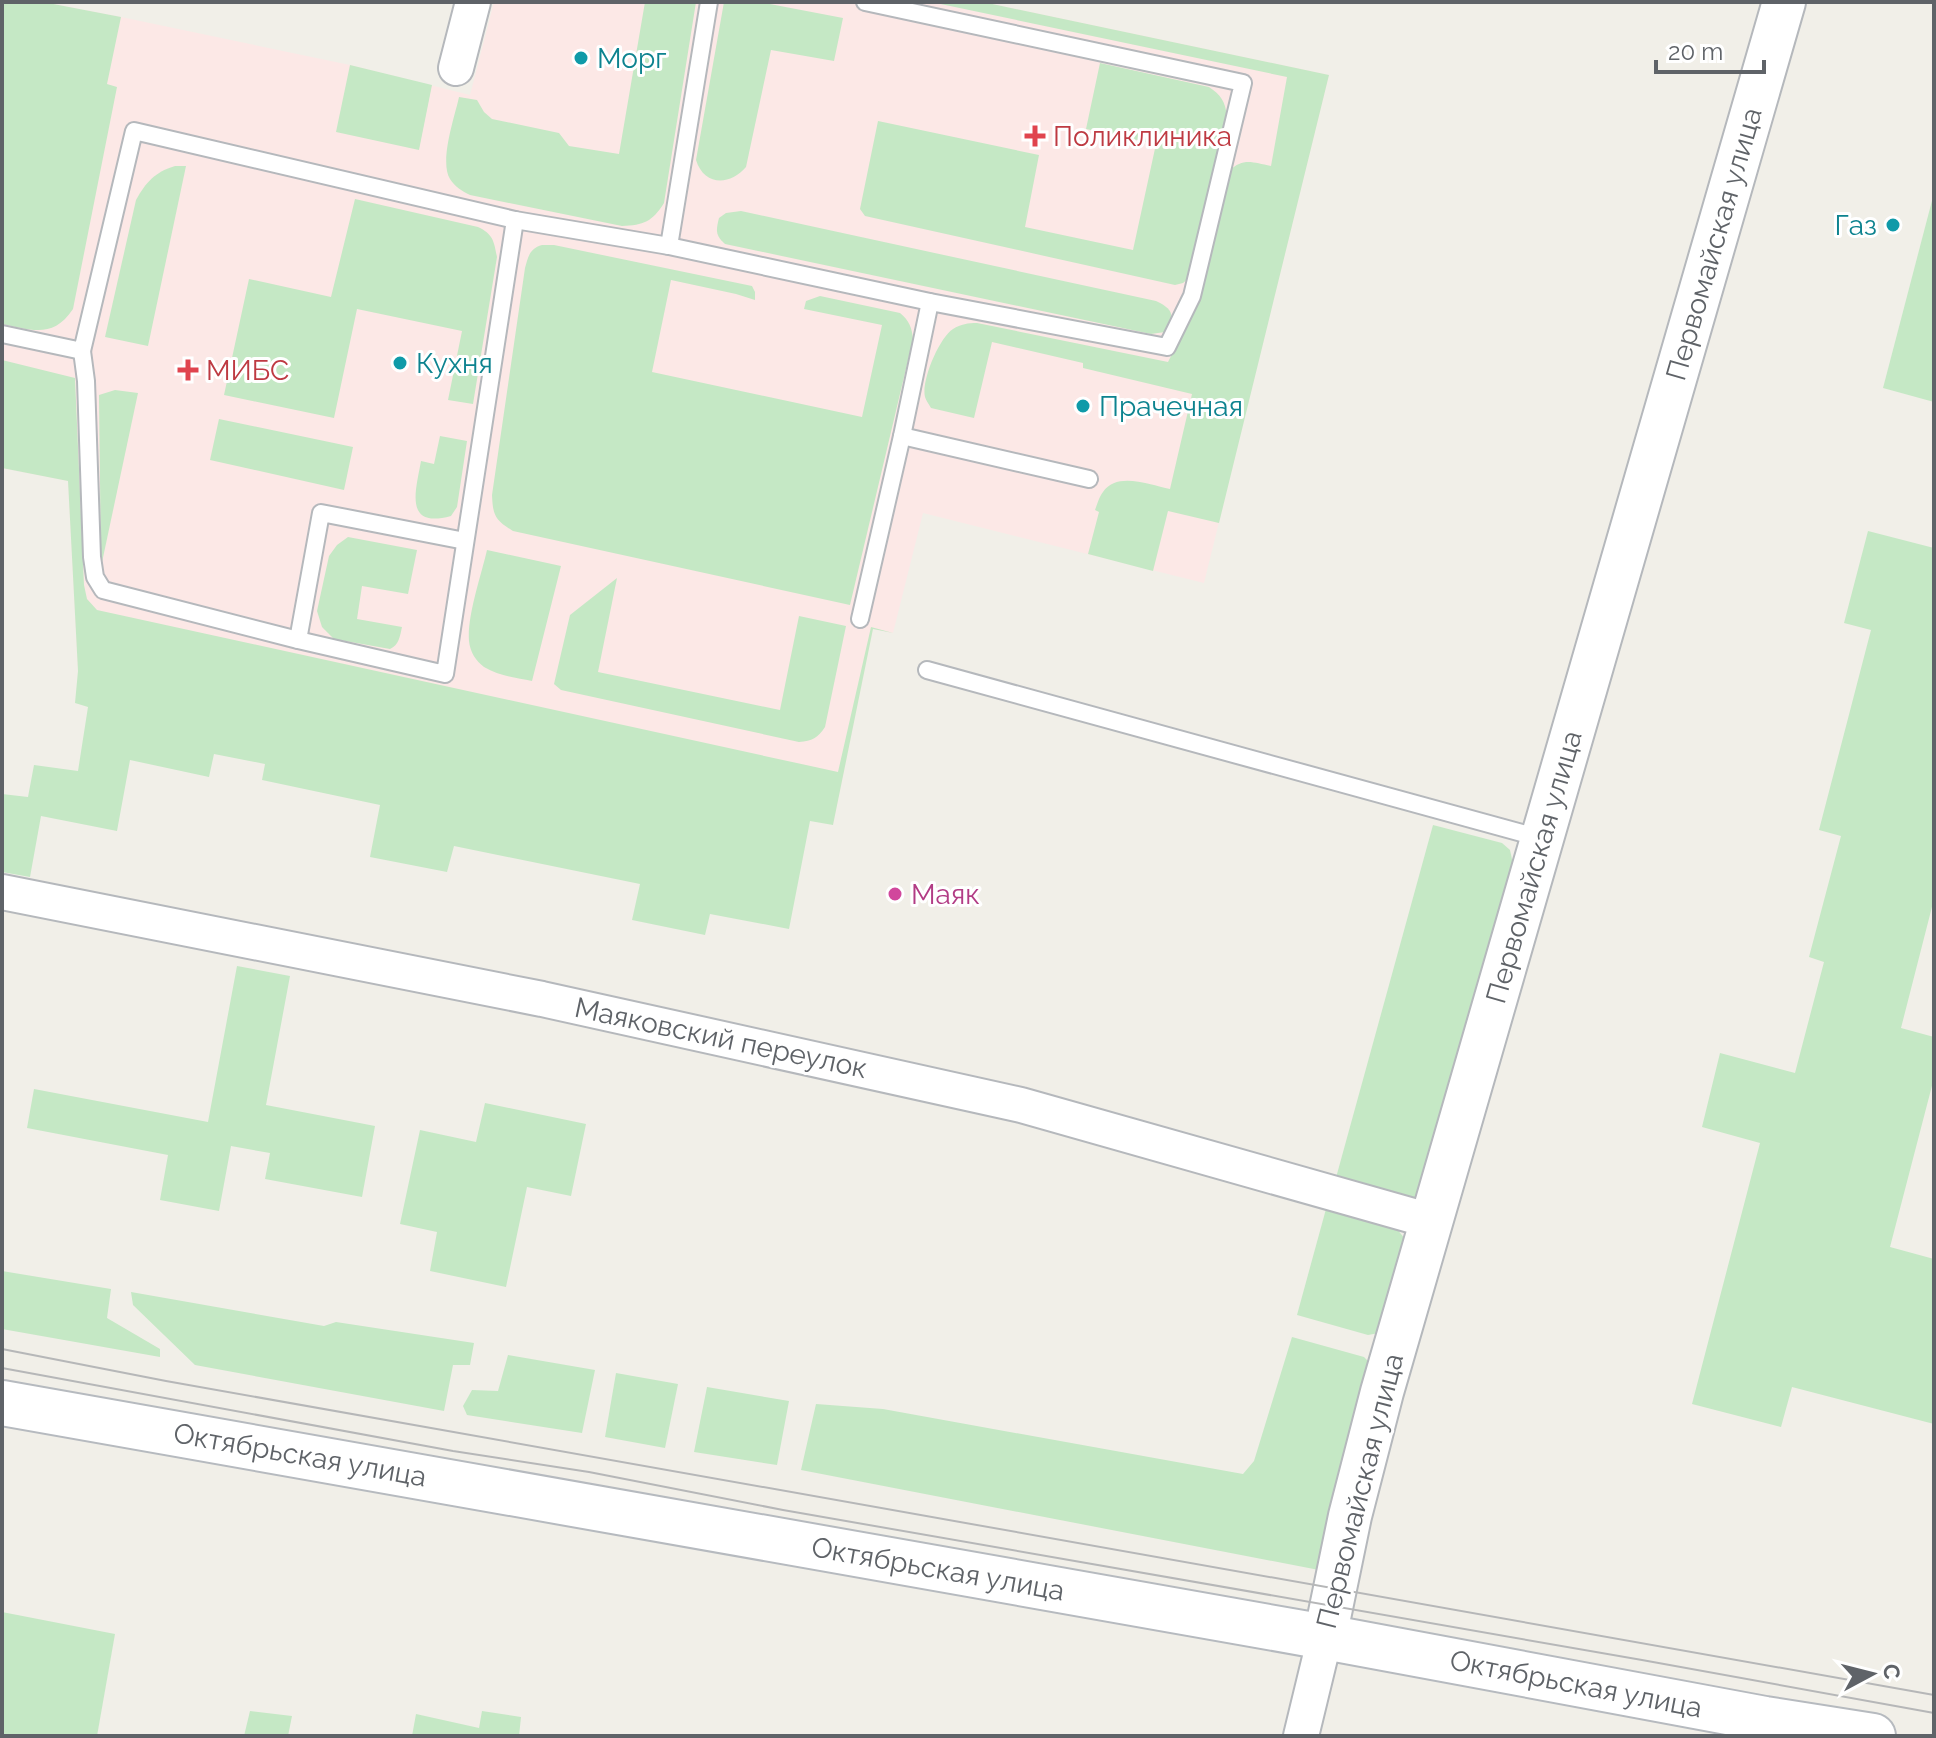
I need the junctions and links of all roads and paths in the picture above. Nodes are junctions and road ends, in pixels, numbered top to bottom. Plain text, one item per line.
1 (473, 2) edge
2 (709, 2) edge
3 (865, 2) edge
4 (1784, 2) edge
5 (456, 68) dead end
6 (515, 220) junction
7 (669, 246) junction
8 (930, 302) junction
9 (2, 334) edge
10 (82, 351) junction
11 (902, 436) junction
12 (1089, 479) dead end
13 (465, 541) junction
14 (860, 619) dead end
15 (298, 640) junction
16 (927, 670) dead end
17 (1542, 839) junction
18 (2, 892) edge
19 (1431, 1221) junction
20 (2, 1403) edge
21 (1325, 1637) junction
22 (1301, 1736) edge
23 (1873, 1736) edge

1 - 5 street
2 - 7 lane
3 - 8 lane
4 - 17 street, Первомайская улица
6 - 7 lane
6 - 10 lane
6 - 13 lane
7 - 8 lane
8 - 11 lane
9 - 10 lane
10 - 15 lane
11 - 12 lane
11 - 14 lane
13 - 15 lane
13 - 15 lane
16 - 17 lane
17 - 19 street, Первомайская улица
18 - 19 street, Маяковский переулок
19 - 21 street, Первомайская улица
20 - 21 main road, Октябрьская улица
21 - 22 street, Первомайская улица
21 - 23 main road, Октябрьская улица

